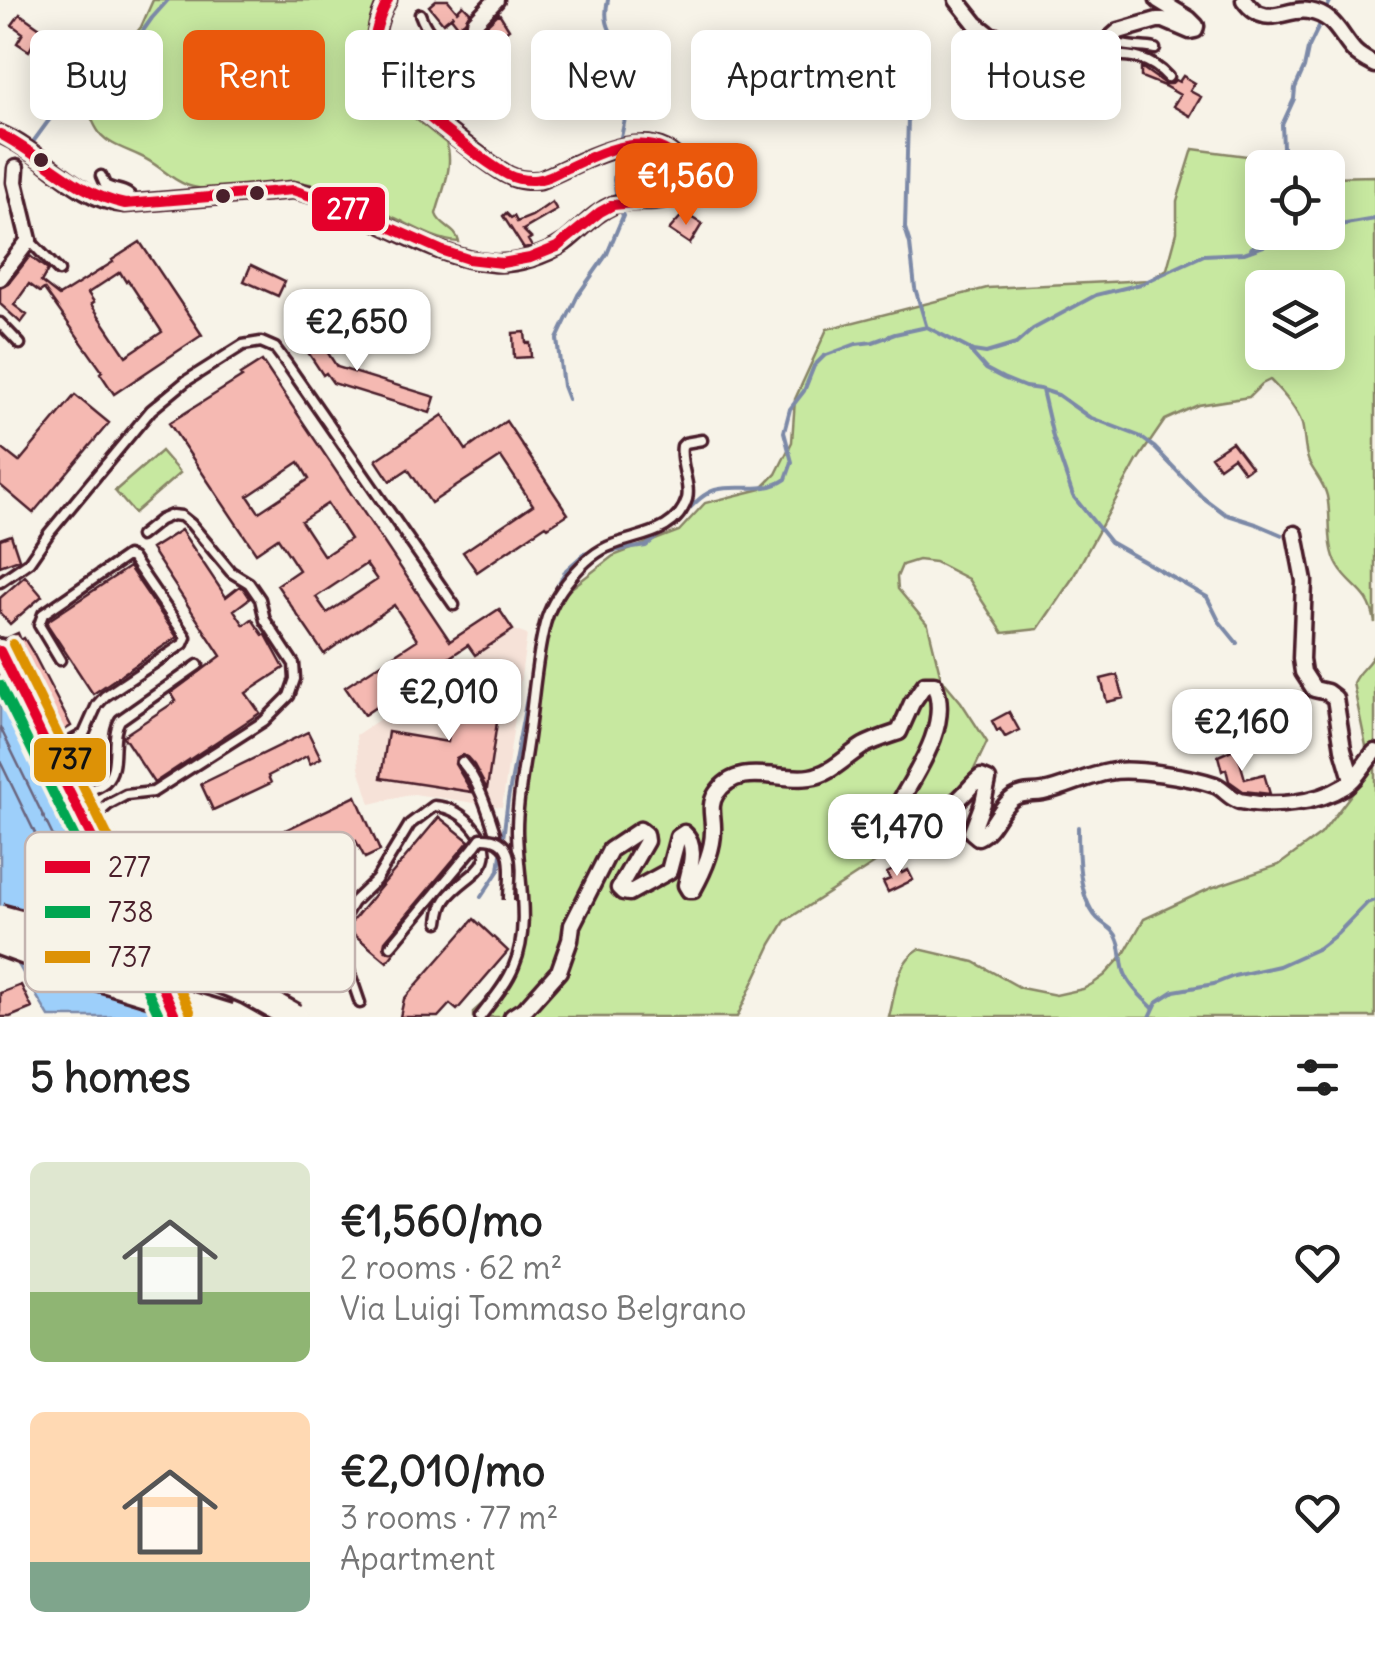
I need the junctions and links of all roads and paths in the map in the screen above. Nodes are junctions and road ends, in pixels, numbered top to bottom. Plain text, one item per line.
1 (388, 0) edge
2 (496, 0) edge
3 (957, 0) edge
4 (1158, 0) edge
5 (1244, 0) edge
6 (420, 14) dead end
7 (475, 22) joint
8 (984, 30) edge
9 (1118, 30) edge
10 (1121, 45) edge
11 (1155, 50) dead end
12 (1121, 55) edge
13 (1375, 64) edge
14 (1168, 77) dead end
15 (0, 134) edge
16 (16, 168) dead end
17 (101, 176) dead end
18 (134, 203) junction
19 (29, 240) junction
20 (59, 271) dead end
21 (0, 278) edge
22 (0, 323) edge
23 (20, 344) dead end
24 (702, 440) dead end
25 (1294, 534) dead end
26 (140, 536) dead end
27 (0, 582) edge
28 (454, 605) dead end
29 (60, 660) dead end
30 (6, 661) edge
31 (198, 665) dead end
32 (1375, 752) edge
33 (50, 754) junction
34 (462, 762) dead end
35 (1352, 779) junction
36 (71, 798) junction
37 (85, 825) junction
38 (89, 832) edge
39 (494, 838) junction
40 (355, 900) edge
41 (509, 900) dead end
42 (0, 918) edge
43 (439, 922) dead end
44 (25, 925) edge
45 (0, 942) edge
46 (391, 946) dead end
47 (25, 951) edge
48 (355, 990) edge
49 (147, 992) edge
50 (165, 992) edge
51 (250, 992) edge
52 (360, 1003) dead end
53 (176, 1017) edge
54 (229, 1017) edge
55 (294, 1017) edge
56 (480, 1017) edge
57 (512, 1017) edge

1 - 18 street
2 - 7 street
3 - 8 street
4 - 9 street
5 - 13 street
6 - 7 lane
10 - 11 lane
12 - 14 lane
15 - 18 street
16 - 19 street
17 - 18 lane
19 - 20 lane
19 - 21 street
22 - 23 lane
24 - 56 lane
25 - 35 street
26 - 37 lane
27 - 28 lane
29 - 33 lane
30 - 33 main road
31 - 36 lane
32 - 35 street
33 - 36 main road
34 - 39 lane
35 - 57 street
36 - 37 main road
37 - 38 main road
39 - 41 lane, bridge
39 - 46 lane, bridge
40 - 43 lane
42 - 44 highway, bridge
45 - 47 highway, bridge
48 - 52 lane
49 - 54 highway, bridge
50 - 53 main road
51 - 55 highway, bridge

